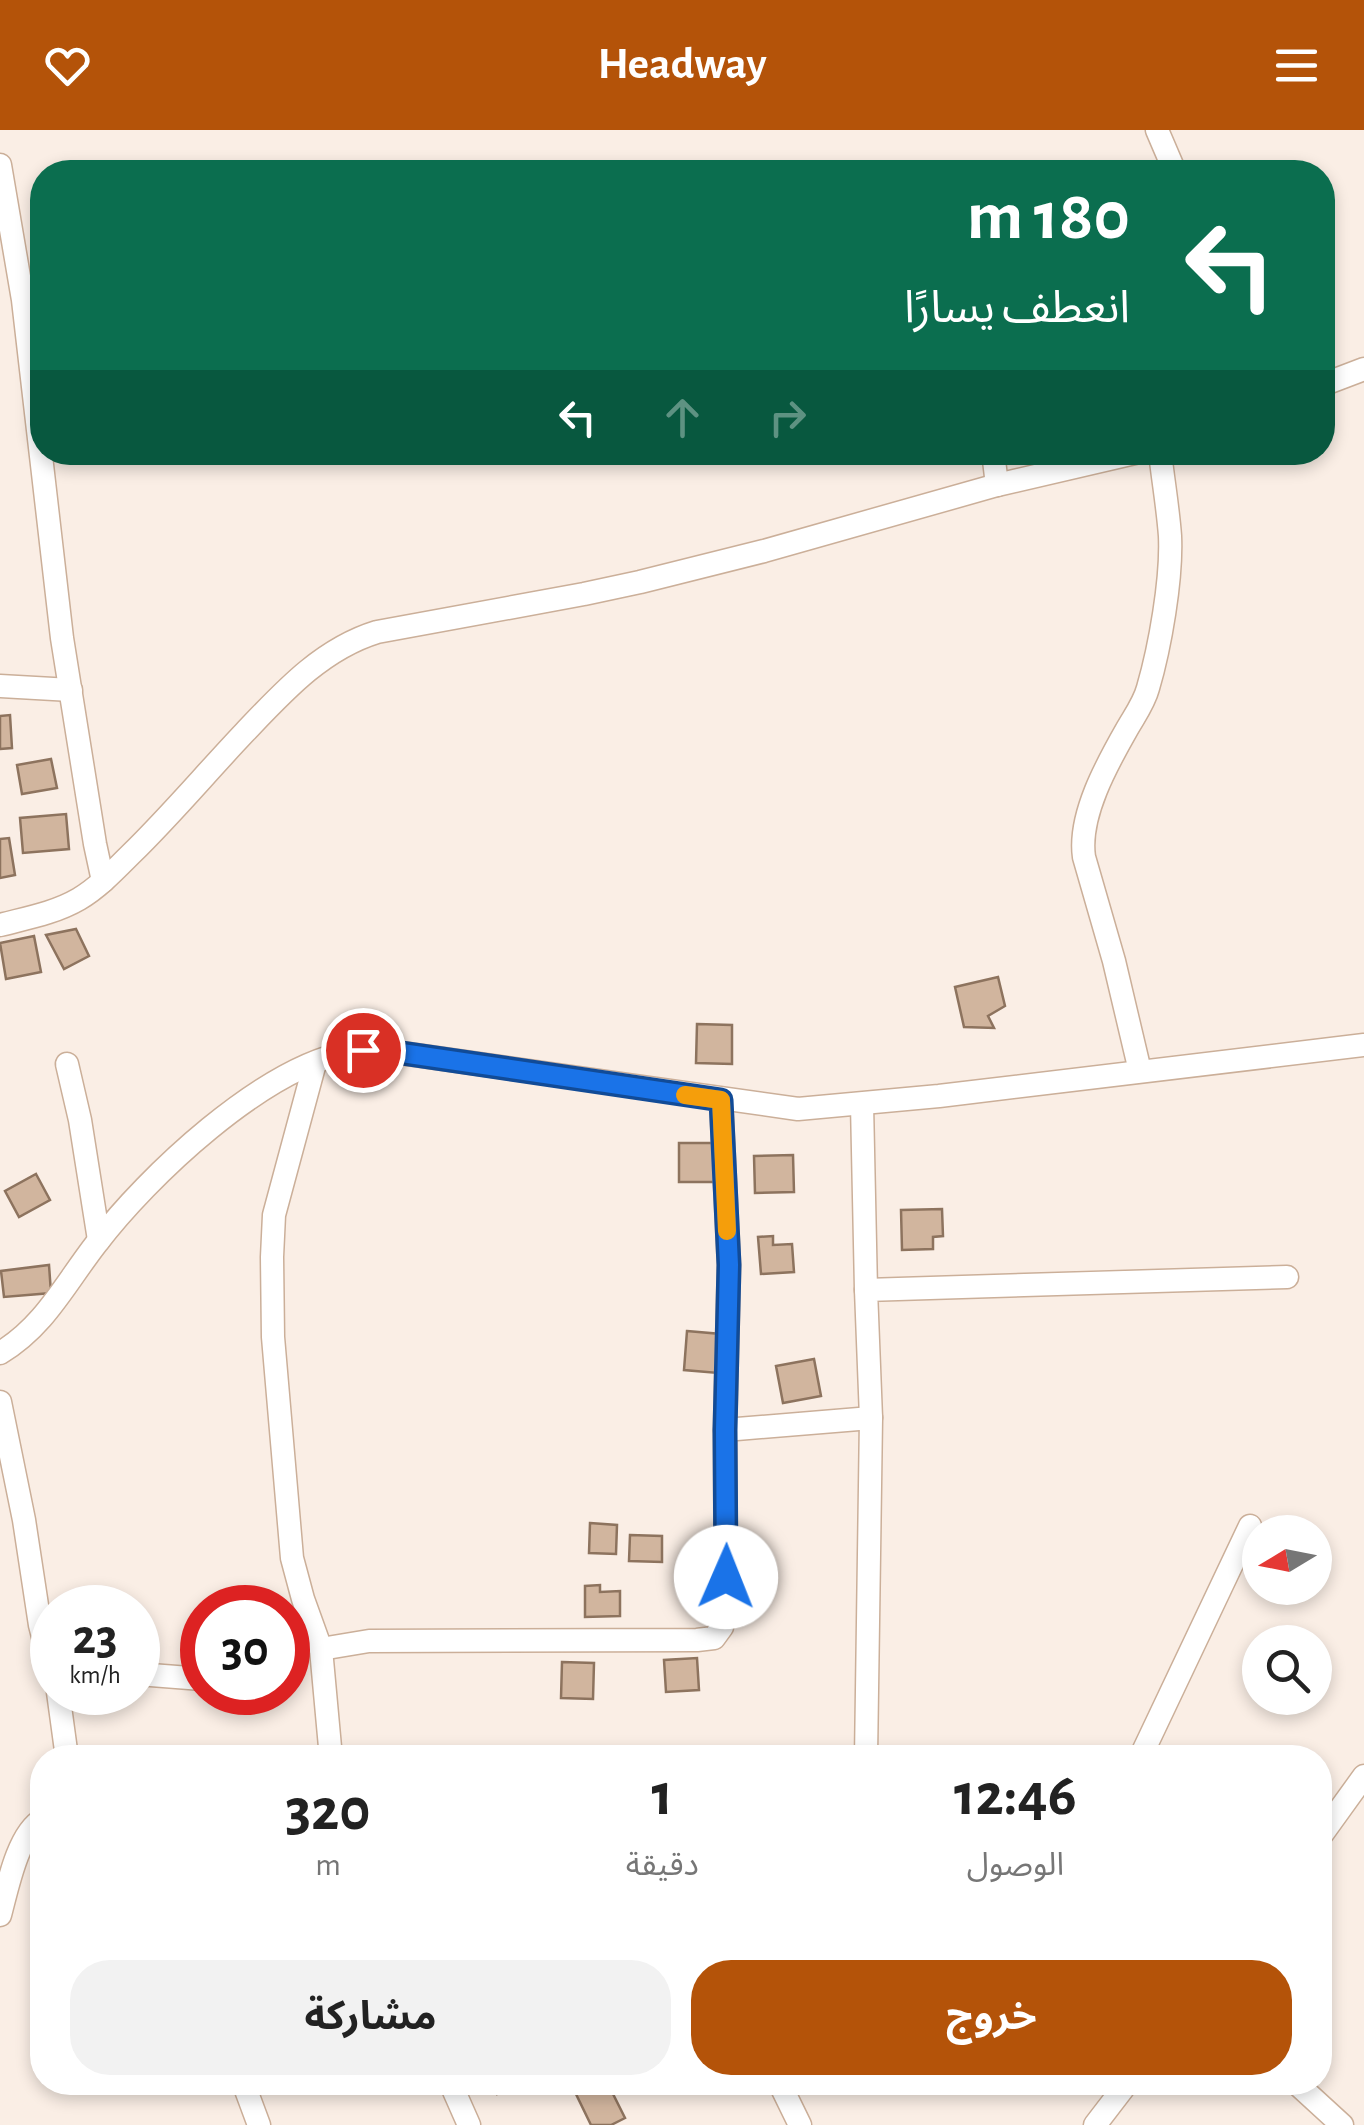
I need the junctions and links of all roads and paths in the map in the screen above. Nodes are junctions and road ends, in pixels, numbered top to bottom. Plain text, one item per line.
1 (1157, 130) edge
2 (1169, 160) edge
3 (0, 166) edge
4 (30, 364) edge
5 (1364, 369) edge
6 (1335, 380) edge
7 (41, 465) edge
8 (995, 465) edge
9 (1065, 465) edge
10 (1162, 465) edge
11 (997, 484) junction
12 (0, 686) edge
13 (71, 690) junction
14 (104, 881) junction
15 (0, 924) edge
16 (1364, 1045) edge
17 (315, 1062) junction
18 (67, 1064) dead end
19 (1140, 1071) junction
20 (721, 1100) junction
21 (862, 1104) junction
22 (98, 1240) junction
23 (1287, 1277) dead end
24 (866, 1290) junction
25 (0, 1353) edge
26 (0, 1402) edge
27 (871, 1418) junction
28 (725, 1430) junction
29 (1242, 1543) edge
30 (34, 1585) edge
31 (321, 1650) junction
32 (61, 1715) edge
33 (65, 1745) edge
34 (330, 1745) edge
35 (866, 1745) edge
36 (1146, 1745) edge
37 (1360, 1787) edge
38 (1332, 1822) edge
39 (30, 1829) edge
40 (5, 1879) edge
41 (0, 1915) edge
42 (248, 2095) edge
43 (455, 2095) edge
44 (785, 2095) edge
45 (1118, 2095) edge
46 (1309, 2095) edge
47 (259, 2125) edge
48 (468, 2125) edge
49 (800, 2125) edge
50 (1096, 2125) edge
51 (1342, 2125) edge

1 - 2 street
3 - 4 street
5 - 6 street
7 - 13 street
8 - 11 street
9 - 11 street
10 - 19 street
11 - 14 street
12 - 13 street
13 - 14 street
14 - 15 street
16 - 19 street
17 - 20 street
17 - 22 street
17 - 31 street
18 - 22 street
19 - 21 street
20 - 21 street
20 - 28 street
21 - 24 street
22 - 25 street
23 - 24 street
24 - 27 street
26 - 30 street
27 - 28 street
27 - 35 street
28 - 31 street
29 - 36 street
31 - 34 street
32 - 33 street
37 - 38 street
39 - 40 street
40 - 41 street
42 - 47 street
43 - 48 street
44 - 49 street
45 - 50 street
46 - 51 street

